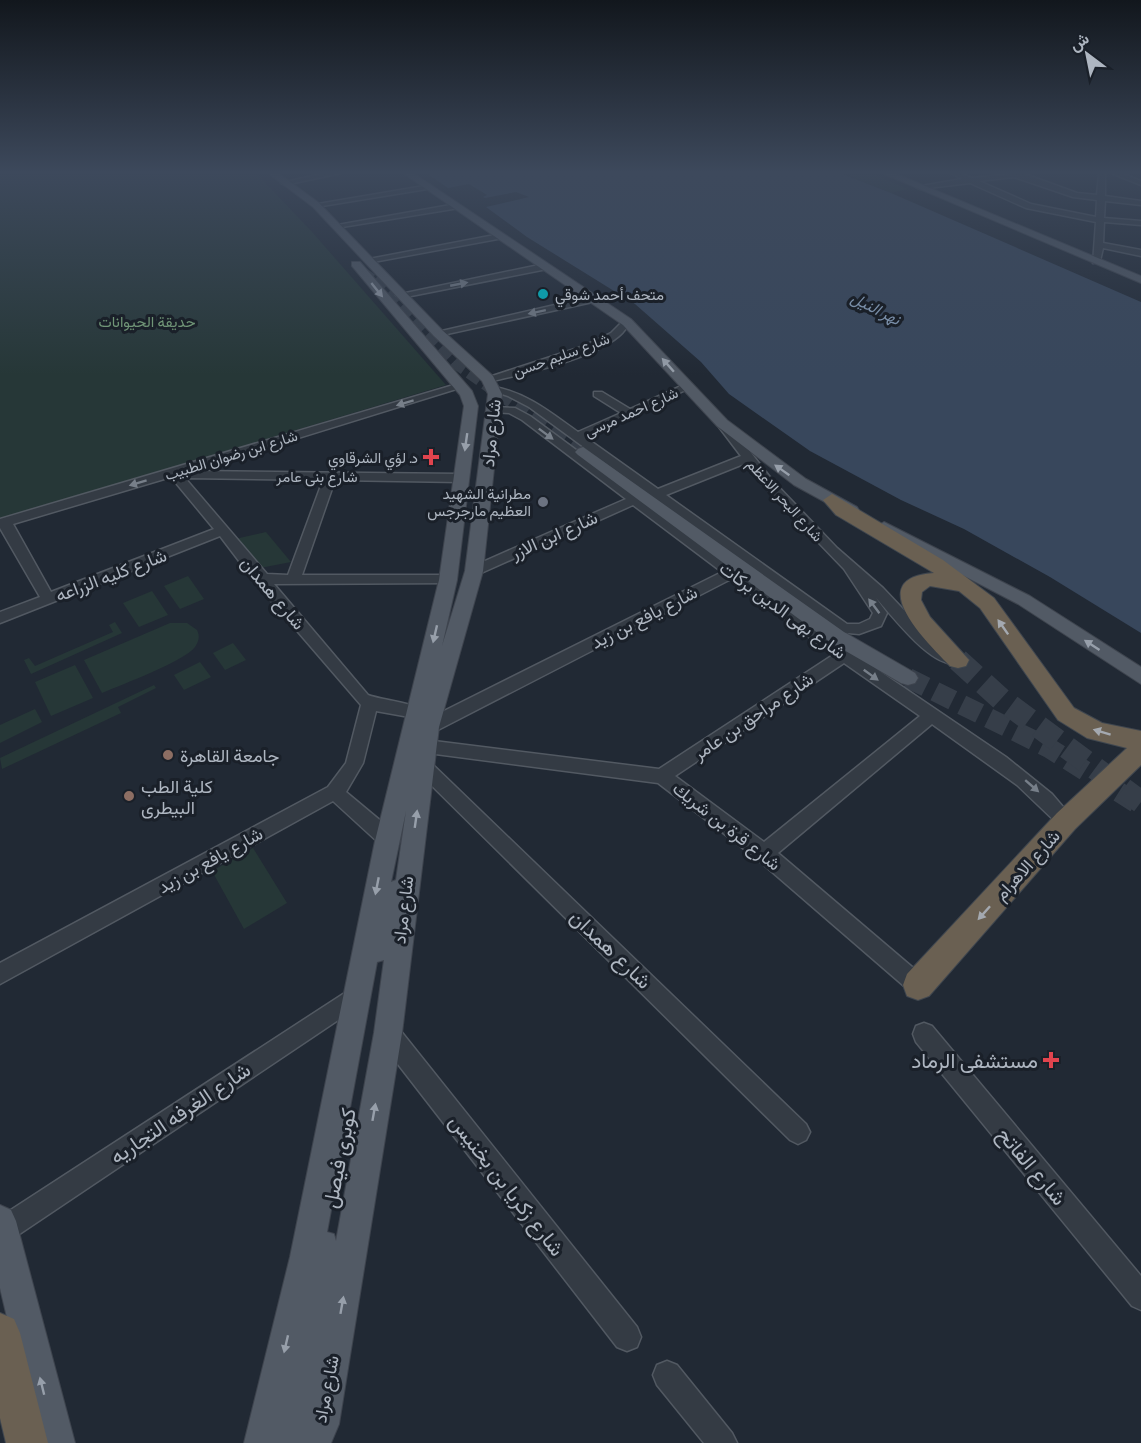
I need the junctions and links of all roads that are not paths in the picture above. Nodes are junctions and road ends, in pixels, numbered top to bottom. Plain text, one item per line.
1 (334, 240) edge
2 (349, 240) edge
3 (476, 240) edge
4 (506, 240) edge
5 (1046, 240) edge
6 (1099, 240) edge
7 (1099, 245) junction
8 (1141, 253) edge
9 (368, 260) junction
10 (1096, 261) junction
11 (544, 267) junction
12 (1141, 280) edge
13 (401, 296) junction
14 (594, 299) junction
15 (627, 322) junction
16 (438, 333) junction
17 (687, 387) junction
18 (479, 389) junction
19 (598, 394) dead end
20 (629, 413) junction
21 (722, 423) junction
22 (580, 445) junction
23 (747, 458) junction
24 (174, 472) junction
25 (330, 476) junction
26 (460, 477) junction
27 (654, 495) junction
28 (634, 500) junction
29 (832, 500) junction
30 (666, 518) junction
31 (3, 523) edge
32 (222, 531) junction
33 (850, 567) junction
34 (474, 571) junction
35 (731, 573) junction
36 (294, 578) junction
37 (260, 579) junction
38 (448, 580) junction
39 (968, 587) junction
40 (48, 599) junction
41 (0, 618) edge
42 (844, 655) junction
43 (958, 660) joint
44 (1141, 677) edge
45 (908, 678) tunnel mouth
46 (369, 704) junction
47 (930, 717) junction
48 (422, 719) junction
49 (1141, 741) edge
50 (1141, 750) edge
51 (424, 757) junction
52 (662, 776) junction
53 (334, 792) junction
54 (1066, 821) junction
55 (387, 838) junction
56 (764, 853) junction
57 (407, 877) junction
58 (0, 974) edge
59 (918, 985) joint
60 (357, 995) junction
61 (388, 1033) junction
62 (924, 1034) dead end
63 (798, 1132) dead end
64 (1, 1226) edge
65 (1141, 1297) edge
66 (0, 1333) edge
67 (627, 1337) dead end
68 (667, 1375) dead end
69 (27, 1443) edge
70 (56, 1443) edge
71 (263, 1443) edge
72 (285, 1443) edge
73 (312, 1443) edge
74 (722, 1443) edge

1 -> 18 main road
2 - 9 main road
3 - 9 street
4 - 11 main road, شارع البحر الاعظم
5 - 10 main road
6 - 7 street
7 - 8 street
7 - 10 street
9 - 13 main road
10 - 12 main road
13 -> 11 street
11 - 14 main road, شارع البحر الاعظم
13 - 16 main road
14 - 15 main road, شارع البحر الاعظم
14 -> 16 street
17 -> 15 main road, شارع البحر الاعظم
15 - 18 street, شارع سليم حسن
16 - 18 main road
17 - 20 street, شارع احمد مرسى
17 - 21 main road, شارع البحر الاعظم
18 - 22 street
18 -> 24 street, شارع ابن رضوان الطبيب
18 -> 26 main road, شارع مراد
18 -> 28 street, شارع بهى الدين بركات
18 - 34 main road, شارع مراد
19 - 20 street
20 - 22 street, شارع احمد مرسى
21 - 23 street, شارع البحر الاعظم
29 -> 21 main road, شارع البحر الاعظم
22 - 27 street
22 - 30 main road, شارع بهى الدين بركات
23 - 27 street
23 - 33 street, شارع البحر الاعظم
24 - 25 street, شارع بنى عامر
24 -> 31 street, شارع ابن رضوان الطبيب
24 - 32 street, شارع همدان
25 - 26 street, شارع بنى عامر
25 - 36 street
26 - 38 main road, شارع مراد
27 -> 33 street
28 - 30 street, شارع بهى الدين بركات
28 - 34 street, شارع ابن الازر
29 - 39 highway
44 -> 29 main road, شارع البحر الاعظم
30 - 35 street, شارع بهى الدين بركات
30 - 45 main road, شارع بهى الدين بركات
31 - 40 street
32 - 37 street, شارع همدان
32 - 40 street, شارع كليه الزراعه
33 - 43 street, شارع البحر الاعظم
34 - 48 main road, شارع مراد
35 - 42 street, شارع بهى الدين بركات
35 - 48 street, شارع يافع بن زيد
36 - 37 street
36 - 38 street
37 - 46 street, شارع همدان
38 -> 48 main road, شارع مراد
39 - 43 highway
49 -> 39 highway
40 - 41 street, شارع كليه الزراعه
42 -> 47 street, شارع بهى الدين بركات
42 - 52 street, شارع مراحق بن عامر
46 - 48 street
46 - 53 street, شارع يافع بن زيد
47 -> 54 street, شارع بهى الدين بركات
47 - 56 street
48 - 51 main road, شارع مراد
48 - 55 main road, شارع مراد
50 - 54 highway, شارع الاهرام
51 - 52 street, شارع قرة بن شريك
57 -> 51 main road, شارع مراد
51 - 63 street, شارع همدان
52 - 56 street, شارع قرة بن شريك
53 - 55 street
53 - 58 street, شارع يافع بن زيد
54 -> 59 highway, شارع الاهرام
55 -> 60 main road, شارع مراد
56 - 59 street, شارع قرة بن شريك
57 - 61 main road, شارع مراد
57 - 72 main road, كوبرى فيصل
60 - 64 street, شارع الغرفه التجاريه
60 -> 71 main road, شارع مراد
61 - 67 street, شارع زكريا بن بخنيس
73 -> 61 main road, شارع مراد
62 - 65 street, شارع الفاتح
70 -> 64 main road
66 - 69 highway
68 - 74 street

